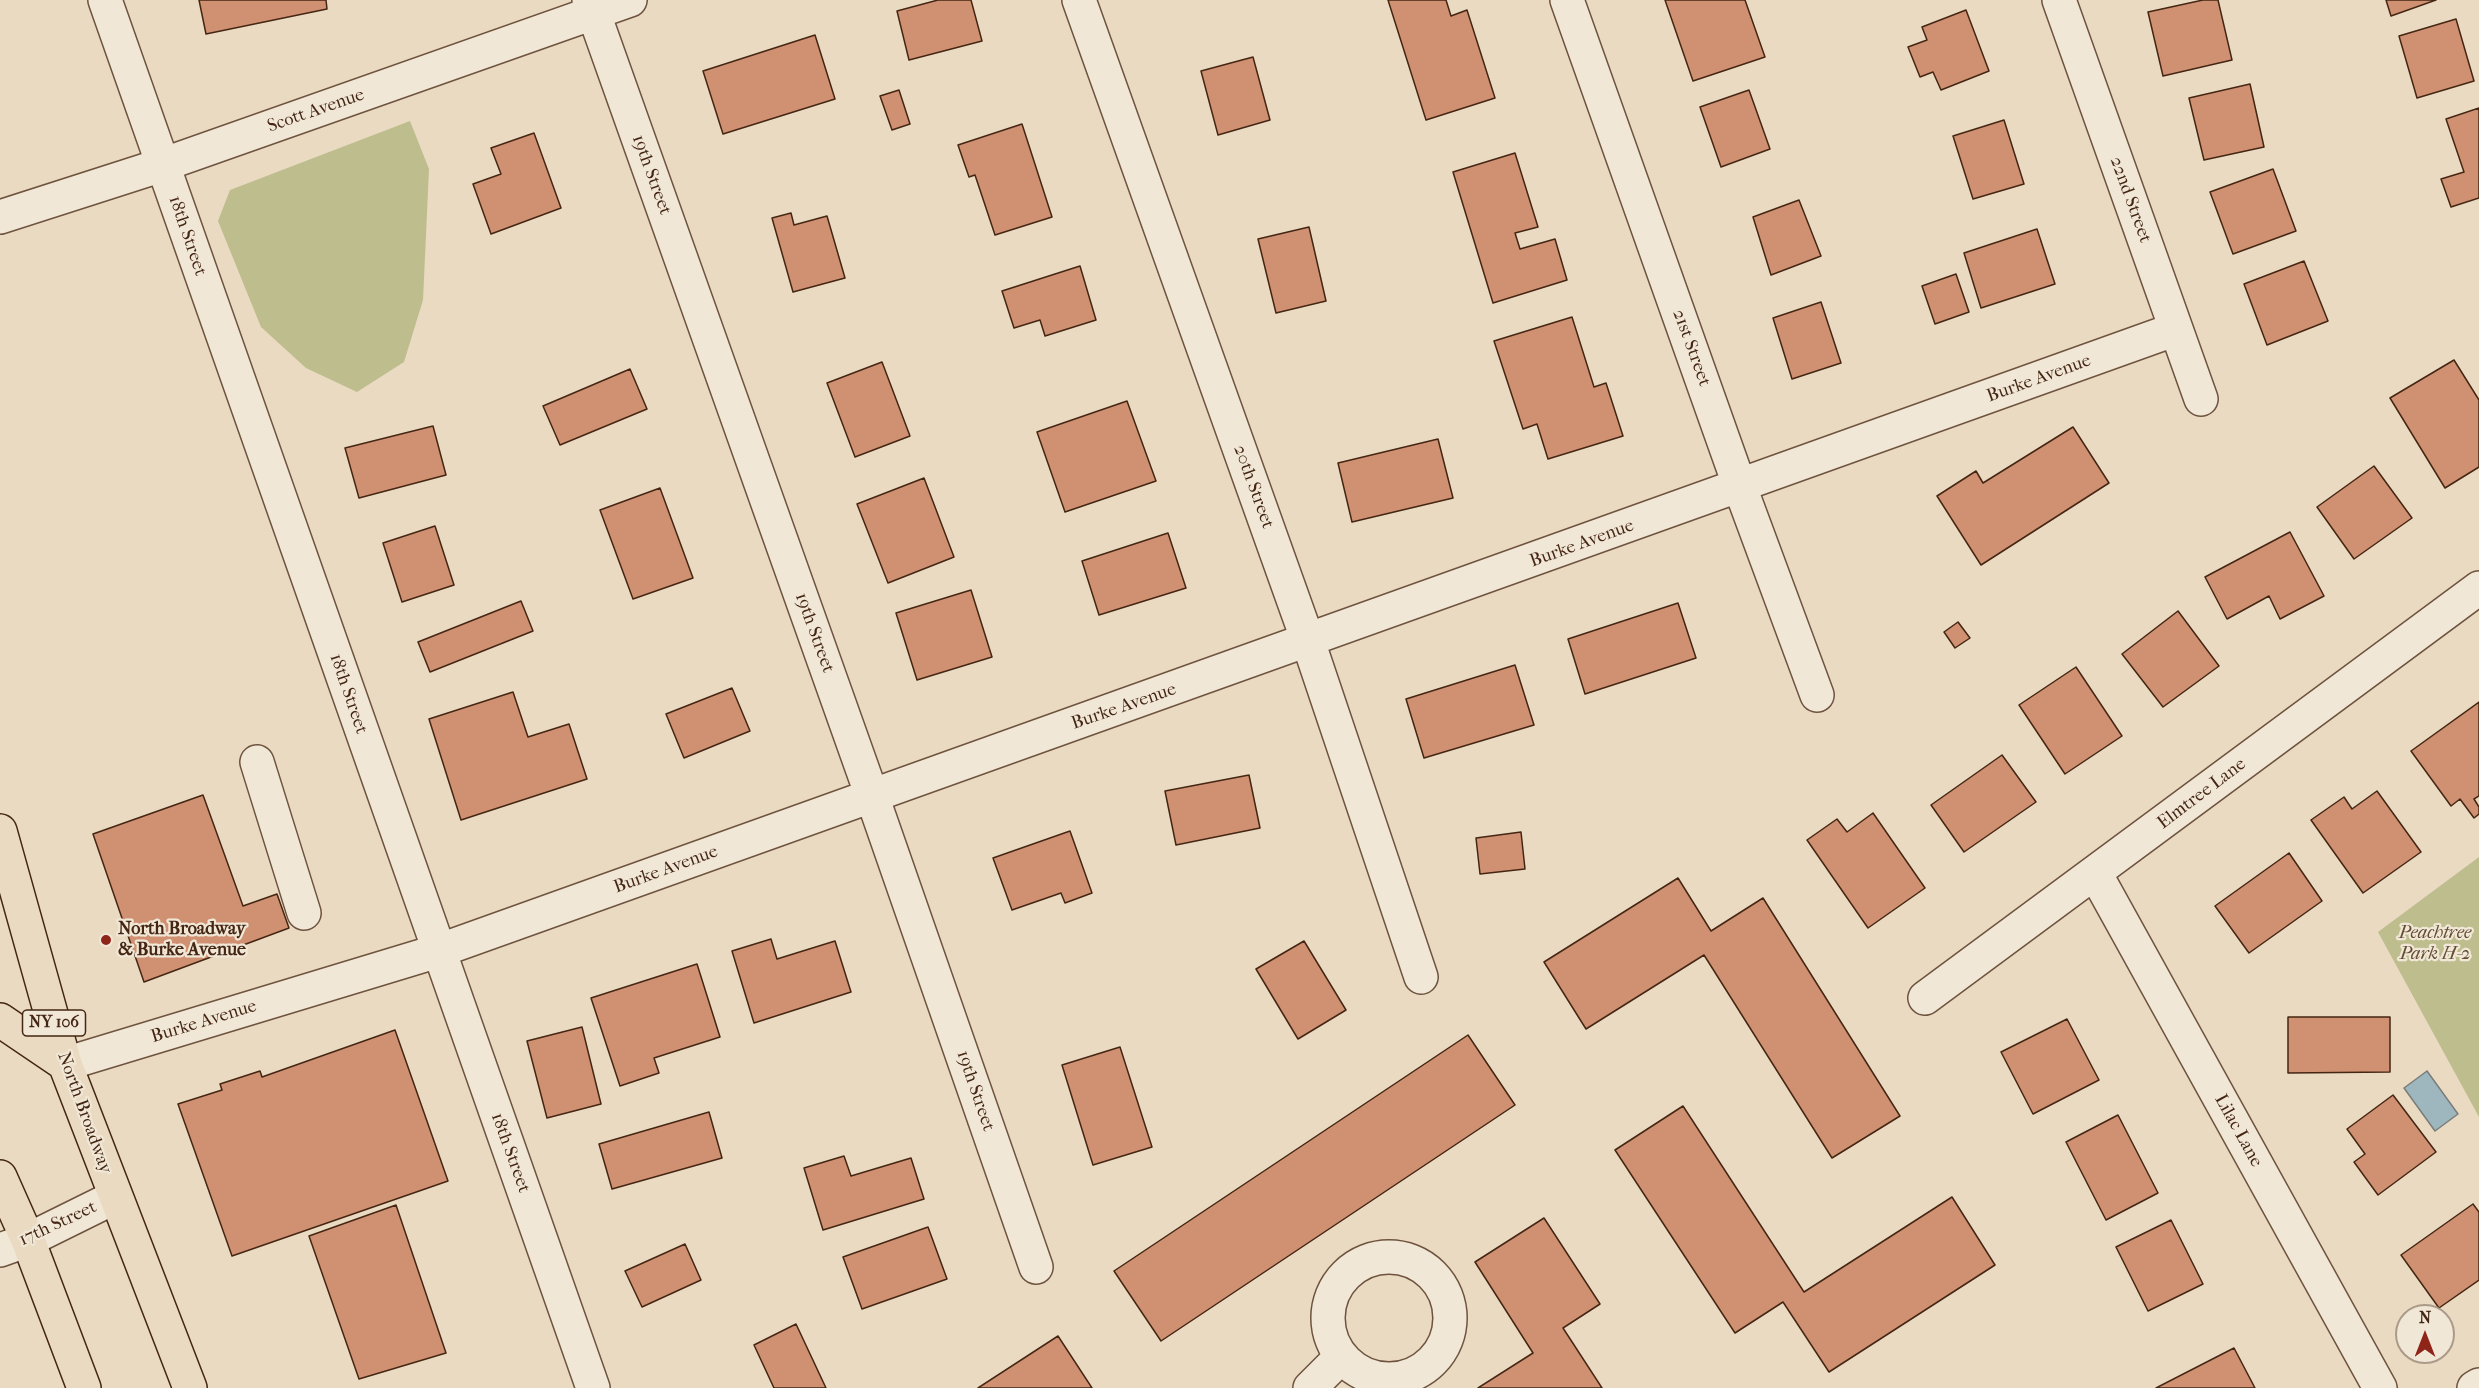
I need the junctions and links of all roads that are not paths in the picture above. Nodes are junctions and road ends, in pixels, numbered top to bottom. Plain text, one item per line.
1 (105, 0) edge
2 (630, 0) edge
3 (1079, 0) edge
4 (1568, 0) edge
5 (2058, 0) edge
6 (591, 6) edge
7 (162, 165) junction
8 (0, 217) edge
9 (2176, 330) junction
10 (2201, 399) dead end
11 (1740, 487) junction
12 (2479, 588) edge
13 (1308, 641) junction
14 (1817, 694) dead end
15 (257, 762) dead end
16 (872, 796) junction
17 (0, 831) edge
18 (2095, 873) junction
19 (304, 913) dead end
20 (438, 951) junction
21 (1421, 977) dead end
22 (1925, 998) dead end
23 (0, 1020) edge
24 (65, 1064) junction
25 (0, 1177) edge
26 (115, 1197) junction
27 (14, 1245) edge
28 (1036, 1267) dead end
29 (1341, 1357) dead end
30 (2479, 1385) edge
31 (84, 1388) edge
32 (190, 1388) edge
33 (593, 1388) edge
34 (1310, 1388) edge
35 (2380, 1388) edge
36 (2474, 1388) edge

1 - 7 street, 18th Street
2 - 6 street, Scott Avenue
3 - 13 street, 20th Street
4 - 11 street, 21st Street
5 - 9 street, 22nd Street
6 - 7 street, Scott Avenue
6 - 16 street, 19th Street
7 - 8 street, Scott Avenue
7 - 20 street, 18th Street
9 - 10 street, 22nd Street
9 - 11 street, Burke Avenue
11 - 13 street, Burke Avenue
11 - 14 street, 21st Street
12 - 18 street, Elmtree Lane
13 - 16 street, Burke Avenue
13 - 21 street, 20th Street
15 - 19 street
16 - 20 street, Burke Avenue
16 - 28 street, 19th Street
17 - 24 main road, North Broadway / NY 106
18 - 22 street, Elmtree Lane
18 - 35 street, Lilac Lane
20 - 24 street, Burke Avenue
20 - 33 street, 18th Street
23 - 24 main road
24 - 26 main road, North Broadway / NY 106
25 - 27 main road
26 - 27 street, 17th Street
26 - 32 main road, North Broadway / NY 106
27 - 31 main road
29 - 34 street
30 - 36 street

